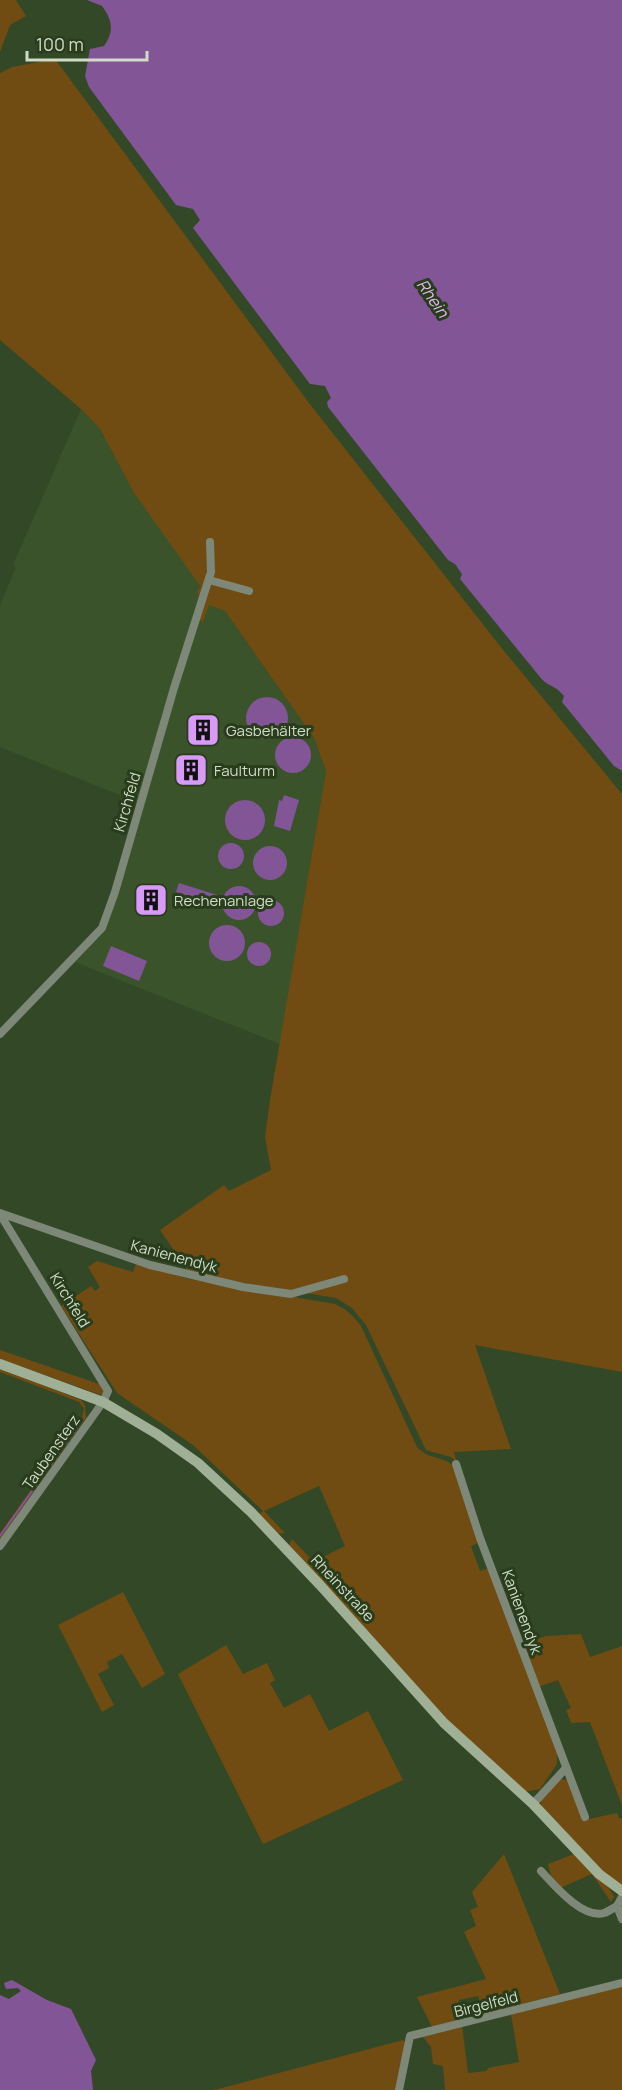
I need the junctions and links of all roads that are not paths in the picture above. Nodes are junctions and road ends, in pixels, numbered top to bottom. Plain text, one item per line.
1 (210, 542) dead end
2 (209, 580) junction
3 (249, 591) dead end
4 (0, 1034) edge
5 (0, 1213) edge
6 (344, 1279) dead end
7 (0, 1364) edge
8 (103, 1402) junction
9 (456, 1464) dead end
10 (0, 1546) edge
11 (566, 1768) junction
12 (533, 1804) junction
13 (585, 1817) dead end
14 (541, 1871) dead end
15 (622, 1891) edge
16 (622, 1897) edge
17 (617, 1906) junction
18 (622, 1919) edge
19 (622, 1983) edge
20 (399, 2090) edge

1 - 2 street, Kirchfeld
2 - 3 street
2 - 4 street, Kirchfeld
5 - 6 street, Kanienendyk
5 - 8 street, Kirchfeld
7 - 8 main road, Rheinstraße
8 - 10 street, Taubensterz
8 - 12 main road, Rheinstraße
9 - 11 street, Kanienendyk
11 - 12 street
11 - 13 street, Kanienendyk
12 - 15 main road, Rheinstraße
14 - 17 street
16 - 17 street
17 - 18 street
19 - 20 street, Birgelfeld

